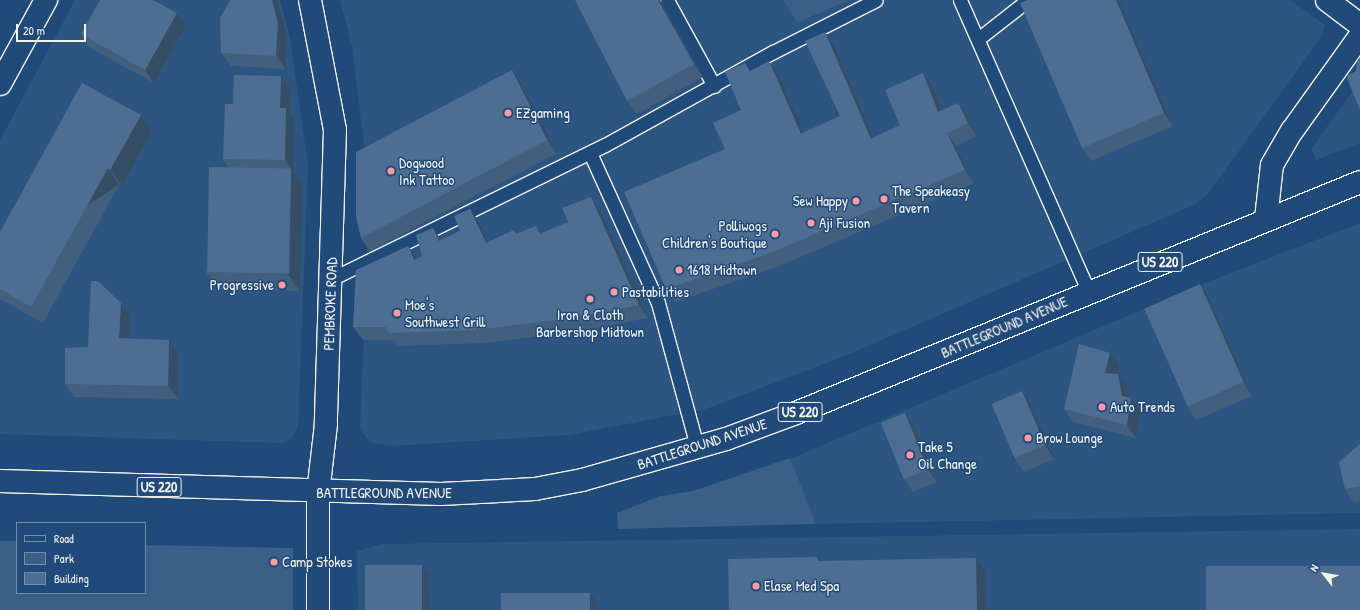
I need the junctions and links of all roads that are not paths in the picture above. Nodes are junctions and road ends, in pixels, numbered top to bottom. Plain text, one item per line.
1 (46, 0) edge
2 (310, 0) edge
3 (667, 0) edge
4 (876, 0) edge
5 (960, 0) edge
6 (1028, 0) edge
7 (1327, 0) edge
8 (1360, 25) edge
9 (1360, 36) edge
10 (978, 39) junction
11 (0, 84) edge
12 (714, 86) junction
13 (590, 153) junction
14 (1360, 182) edge
15 (1266, 218) junction
16 (331, 279) junction
17 (1089, 292) junction
18 (697, 447) junction
19 (0, 481) edge
20 (318, 493) junction
21 (318, 610) edge

1 - 11 main road
2 - 16 main road, PEMBROKE ROAD
3 - 12 lane
4 - 12 lane
5 - 10 lane
6 - 10 lane
7 - 8 main road
9 - 15 main road
10 - 17 lane
12 - 13 lane
13 - 16 lane
13 - 18 lane
14 - 15 main road, BATTLEGROUND AVENUE / US 220
15 - 17 main road, BATTLEGROUND AVENUE / US 220
16 - 20 main road, PEMBROKE ROAD
17 - 18 main road, BATTLEGROUND AVENUE / US 220
18 - 20 main road, BATTLEGROUND AVENUE / US 220
19 - 20 main road, BATTLEGROUND AVENUE / US 220
20 - 21 main road, PEMBROKE ROAD

